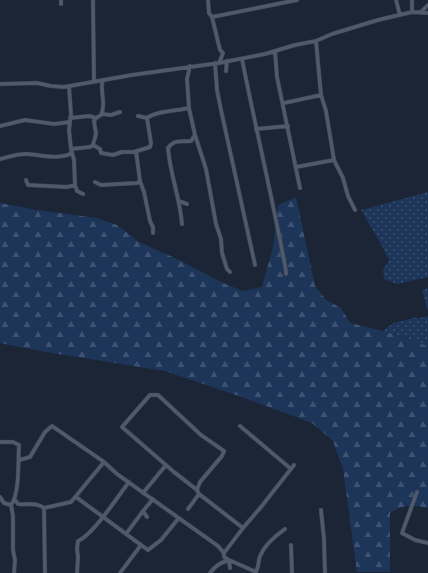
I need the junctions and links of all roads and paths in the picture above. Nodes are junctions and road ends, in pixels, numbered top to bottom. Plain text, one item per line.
1 (93, 0) edge
2 (208, 0) edge
3 (297, 0) edge
4 (396, 0) edge
5 (412, 0) edge
6 (428, 4) edge
7 (412, 12) junction
8 (421, 12) junction
9 (428, 13) edge
10 (400, 15) junction
11 (212, 17) junction
12 (316, 41) junction
13 (275, 51) junction
14 (242, 59) junction
15 (227, 61) junction
16 (217, 63) junction
17 (190, 66) junction
18 (226, 71) dead end
19 (103, 80) junction
20 (94, 82) junction
21 (0, 84) edge
22 (69, 86) junction
23 (321, 95) junction
24 (284, 103) junction
25 (189, 108) junction
26 (120, 112) dead end
27 (102, 114) junction
28 (138, 116) dead end
29 (96, 118) junction
30 (147, 118) junction
31 (70, 120) junction
32 (0, 126) edge
33 (288, 126) junction
34 (256, 129) junction
35 (195, 135) junction
36 (93, 145) junction
37 (72, 151) junction
38 (136, 151) junction
39 (0, 159) edge
40 (334, 160) junction
41 (296, 167) junction
42 (26, 180) dead end
43 (140, 181) junction
44 (95, 182) dead end
45 (75, 185) junction
46 (300, 188) dead end
47 (83, 194) dead end
48 (179, 201) junction
49 (187, 204) dead end
50 (354, 210) dead end
51 (182, 224) dead end
52 (153, 233) dead end
53 (255, 265) dead end
54 (230, 272) dead end
55 (286, 274) dead end
56 (240, 426) dead end
57 (0, 442) edge
58 (19, 460) junction
59 (104, 462) junction
60 (166, 465) junction
61 (128, 482) junction
62 (198, 492) junction
63 (417, 492) dead end
64 (143, 493) junction
65 (0, 497) edge
66 (76, 497) junction
67 (153, 498) junction
68 (15, 500) junction
69 (11, 505) junction
70 (169, 506) dead end
71 (164, 507) junction
72 (44, 508) junction
73 (188, 509) dead end
74 (320, 510) dead end
75 (143, 511) junction
76 (102, 517) junction
77 (147, 517) dead end
78 (178, 520) dead end
79 (243, 528) junction
80 (285, 529) dead end
81 (126, 534) junction
82 (428, 543) edge
83 (140, 545) junction
84 (291, 545) dead end
85 (224, 555) junction
86 (229, 560) junction
87 (222, 562) junction
88 (115, 567) dead end
89 (230, 568) dead end
90 (246, 568) junction
91 (120, 572) edge
92 (256, 572) edge
93 (14, 573) edge
94 (45, 573) edge
95 (77, 573) edge
96 (210, 573) edge
97 (246, 573) edge
98 (292, 573) edge
99 (325, 573) edge

1 - 20 street
2 - 11 street
3 - 11 street
4 - 10 street
5 - 7 street
6 - 8 street
7 - 8 street
7 - 10 street
8 - 9 street
10 - 12 street
11 - 16 street
12 - 13 street
12 - 23 street
13 - 14 street
13 - 24 street
14 - 15 street
14 - 34 street
15 - 16 street
15 - 18 street
16 - 17 street
16 - 53 street
17 - 19 street
17 - 25 street
19 - 20 street
19 - 27 street
20 - 22 street
21 - 22 street
22 - 31 street
23 - 24 street
23 - 40 street
24 - 33 street
25 - 30 street
25 - 35 street
26 - 27 street
27 - 29 street
28 - 30 street
29 - 31 street
29 - 36 street
30 - 38 street
31 - 32 street
31 - 37 street
33 - 34 street
33 - 41 street
34 - 55 street
35 - 48 street
35 - 54 street
36 - 37 street
36 - 38 street
37 - 39 street
37 - 45 street
38 - 43 street
40 - 41 street
40 - 50 street
41 - 46 street
42 - 45 street
43 - 44 street
43 - 52 street
45 - 47 street
48 - 49 street
48 - 51 street
56 - 79 street
57 - 58 street
58 - 59 street
58 - 68 street
59 - 61 street
59 - 66 street
60 - 62 street
60 - 62 street
60 - 64 street
61 - 64 street
61 - 76 street
62 - 73 street
62 - 79 street
63 - 82 street
64 - 67 street
65 - 69 street
66 - 72 street
66 - 76 street
67 - 71 street
67 - 75 street
68 - 69 street
68 - 72 street
69 - 93 street
70 - 71 street
71 - 85 street
72 - 94 street
74 - 99 street
75 - 77 street
75 - 81 street
76 - 81 street
76 - 95 street
78 - 83 street
79 - 85 street
80 - 92 street
81 - 83 street
83 - 91 street
84 - 98 street
85 - 86 street
85 - 87 street
86 - 87 street
86 - 89 street
86 - 90 street
87 - 96 street
88 - 91 street
90 - 92 street
90 - 97 street

